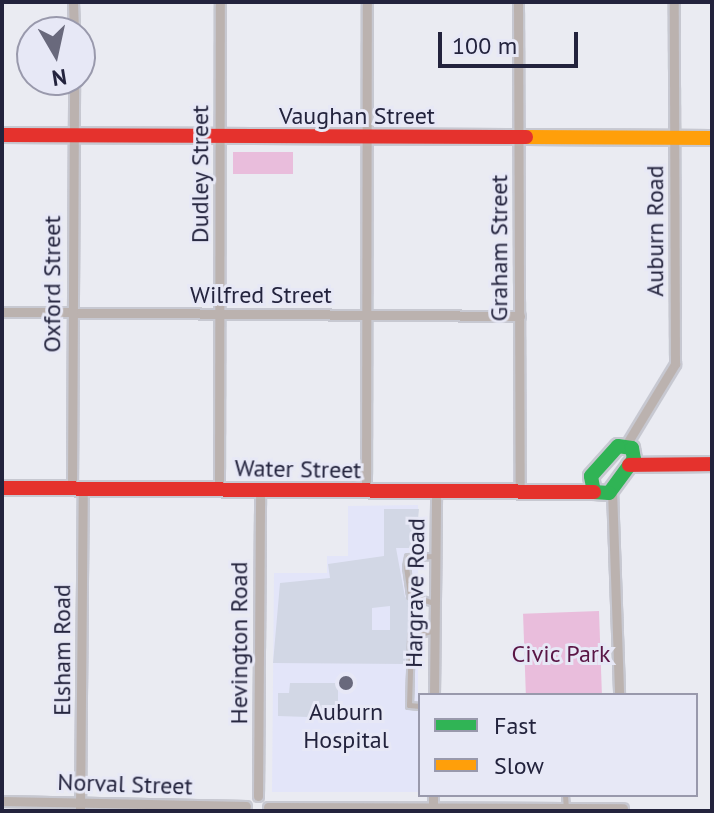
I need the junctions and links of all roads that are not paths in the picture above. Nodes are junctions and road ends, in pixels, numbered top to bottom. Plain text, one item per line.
1 (220, 2) edge
2 (367, 2) edge
3 (518, 2) edge
4 (674, 2) edge
5 (74, 96) edge
6 (2, 135) edge
7 (73, 136) junction
8 (220, 137) junction
9 (367, 138) junction
10 (674, 138) junction
11 (712, 138) edge
12 (518, 139) junction
13 (2, 312) edge
14 (72, 313) junction
15 (220, 314) junction
16 (366, 316) junction
17 (520, 316) junction
18 (626, 445) junction
19 (712, 464) edge
20 (629, 465) junction
21 (2, 488) edge
22 (78, 488) junction
23 (219, 490) junction
24 (260, 490) junction
25 (612, 490) junction
26 (366, 492) junction
27 (436, 492) junction
28 (594, 492) junction
29 (520, 493) junction
30 (435, 556) junction
31 (435, 603) junction
32 (435, 630) junction
33 (434, 693) edge
34 (619, 693) edge
35 (418, 706) edge
36 (258, 796) junction
37 (565, 797) edge
38 (2, 801) edge
39 (80, 806) edge
40 (246, 809) edge
41 (268, 809) edge
42 (433, 809) edge
43 (566, 809) junction
44 (623, 810) edge

1 - 8 street, Dudley Street
2 - 9 street
3 - 12 street, Graham Street
4 - 10 street, Auburn Road
5 - 7 street, Oxford Street
6 - 7 street, Vaughan Street
7 - 8 street, Vaughan Street
7 - 14 street, Oxford Street
8 - 9 street, Vaughan Street
8 - 15 street, Dudley Street
9 - 12 street, Vaughan Street
9 - 16 street
10 - 11 street, Vaughan Street
10 - 12 street, Vaughan Street
10 - 18 street, Auburn Road
12 - 17 street, Graham Street
13 - 14 street, Wilfred Street
14 - 15 street, Wilfred Street
14 - 22 street, Oxford Street
15 - 16 street, Wilfred Street
15 - 23 street, Dudley Street
16 - 17 street, Wilfred Street
16 - 26 street
17 - 29 street, Graham Street
18 - 20 street
18 - 28 street
19 - 20 street
20 - 25 street
21 - 22 street, Water Street
22 - 23 street, Water Street
22 - 39 street, Elsham Road
23 - 24 street, Water Street
24 - 26 street, Water Street
24 - 36 street, Hevington Road
25 - 28 street, Water Street
25 - 34 street
26 - 27 street, Water Street
27 - 29 street, Water Street
27 - 30 street, Hargrave Road
28 - 29 street, Water Street
30 - 31 street, Hargrave Road
30 - 31 lane
31 - 32 street, Hargrave Road
32 - 33 street, Hargrave Road
32 - 35 lane
36 - 40 street
36 - 41 street
37 - 43 lane
38 - 39 street, Norval Street
39 - 40 street, Norval Street
41 - 42 street
42 - 43 street
43 - 44 street

